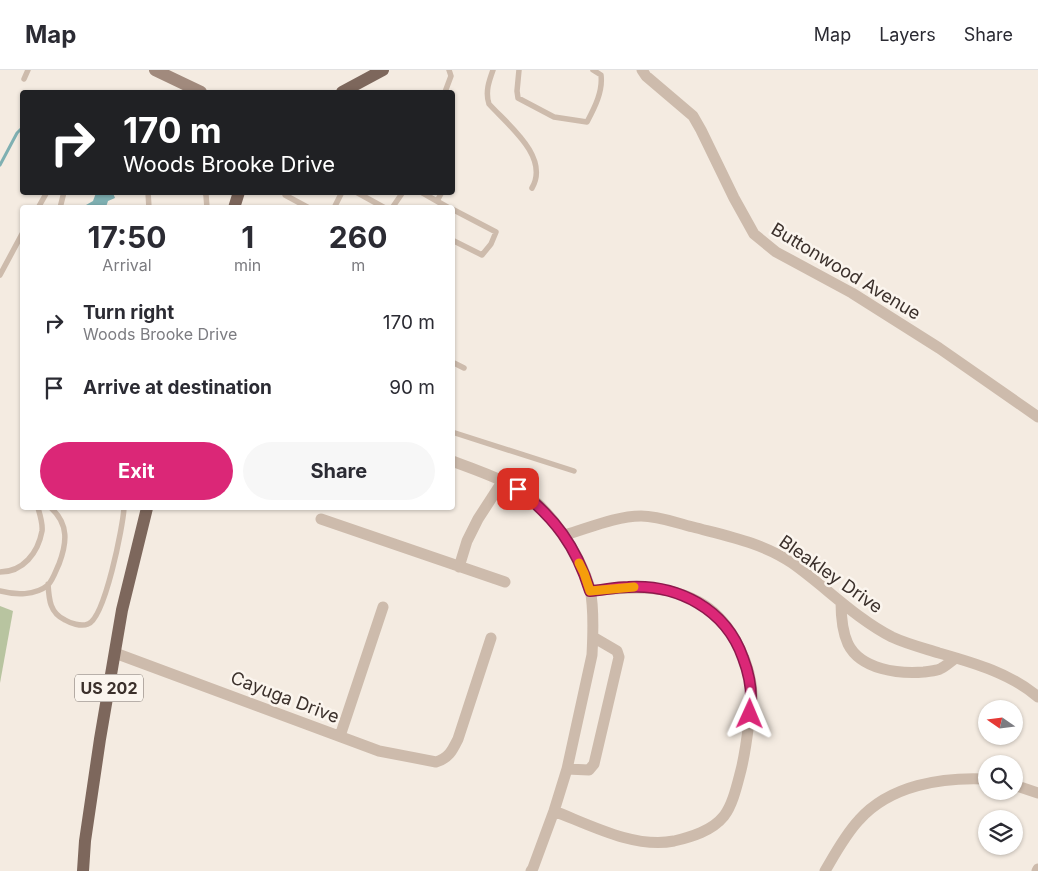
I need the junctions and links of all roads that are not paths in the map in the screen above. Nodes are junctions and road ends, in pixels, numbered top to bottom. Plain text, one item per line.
1 (28, 70) edge
2 (155, 70) edge
3 (383, 70) edge
4 (449, 70) edge
5 (493, 70) edge
6 (519, 70) edge
7 (593, 70) edge
8 (642, 70) edge
9 (24, 79) dead end
10 (198, 90) edge
11 (346, 90) edge
12 (446, 90) edge
13 (532, 188) dead end
14 (284, 195) edge
15 (361, 195) edge
16 (426, 195) edge
17 (440, 195) edge
18 (437, 201) junction
19 (303, 205) edge
20 (380, 205) edge
21 (445, 205) edge
22 (455, 210) edge
23 (20, 238) edge
24 (455, 241) edge
25 (0, 275) edge
26 (455, 364) edge
27 (464, 368) dead end
28 (1038, 417) edge
29 (455, 433) edge
30 (455, 463) edge
31 (574, 471) dead end
32 (502, 482) junction
33 (38, 510) edge
34 (53, 510) edge
35 (124, 510) edge
36 (146, 510) edge
37 (320, 519) dead end
38 (564, 535) junction
39 (459, 568) junction
40 (0, 572) edge
41 (505, 582) dead end
42 (48, 584) junction
43 (0, 591) edge
44 (590, 591) junction
45 (841, 602) junction
46 (383, 607) dead end
47 (593, 637) junction
48 (492, 638) dead end
49 (115, 653) junction
50 (956, 658) junction
51 (1038, 697) edge
52 (340, 736) junction
53 (567, 769) junction
54 (978, 780) edge
55 (1023, 788) edge
56 (1038, 793) edge
57 (554, 811) junction
58 (83, 871) edge
59 (530, 871) edge
60 (825, 871) edge

1 - 9 lane
2 - 10 street
3 - 11 main road
4 - 12 lane
5 - 13 lane
6 - 7 lane
8 - 28 street, Buttonwood Avenue
14 - 19 lane
15 - 20 lane
16 - 18 lane
17 - 18 lane
18 - 21 lane
22 - 24 lane
23 - 25 lane
26 - 27 lane
29 - 31 lane
30 - 32 street
32 - 38 street
32 - 39 street
33 - 40 lane
34 - 42 lane
35 - 42 lane
36 - 49 main road, US 202
37 - 39 street
38 - 44 street
38 - 45 street, Bleakley Drive
39 - 41 street
42 - 43 lane
44 - 47 street
44 - 57 street
45 - 50 street, Bleakley Drive
45 - 50 street
46 - 52 street
47 - 53 street
47 - 53 street
48 - 52 street, Cayuga Drive
49 - 52 street, Cayuga Drive
49 - 58 main road, US 202
50 - 51 street, Bleakley Drive
53 - 57 street
54 - 60 street
55 - 56 street
57 - 59 street

